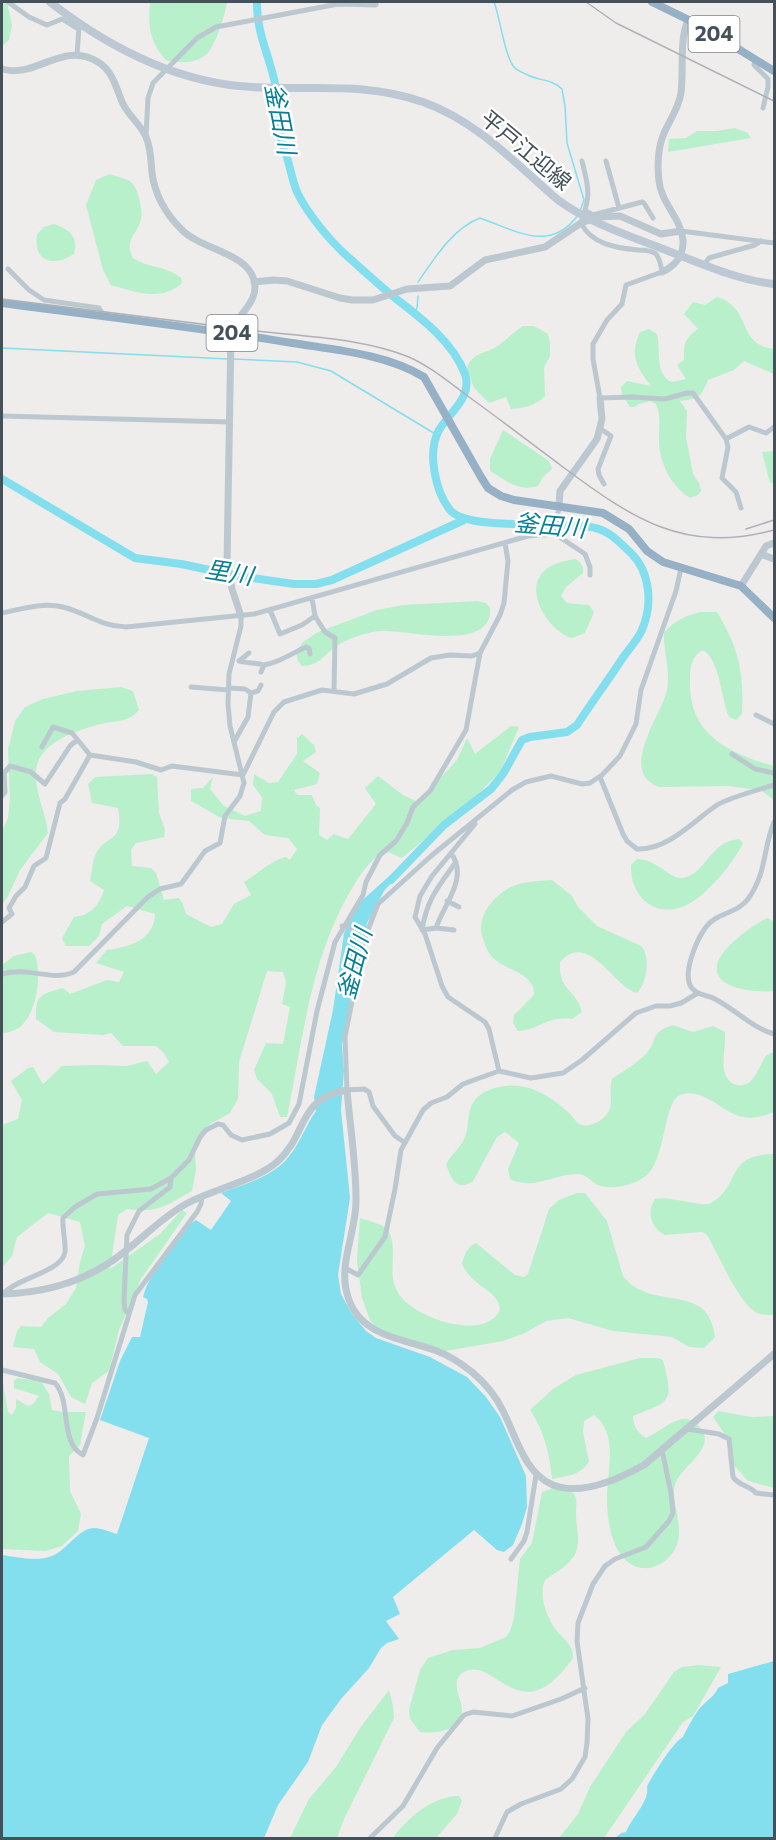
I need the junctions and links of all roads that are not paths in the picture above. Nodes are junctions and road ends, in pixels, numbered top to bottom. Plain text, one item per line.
1 (8, 2) edge
2 (50, 2) edge
3 (376, 2) edge
4 (652, 2) edge
5 (688, 20) junction
6 (79, 26) junction
7 (77, 54) junction
8 (755, 59) junction
9 (166, 68) junction
10 (2, 69) edge
11 (774, 71) edge
12 (764, 105) dead end
13 (146, 135) junction
14 (582, 161) dead end
15 (606, 161) dead end
16 (619, 208) junction
17 (585, 210) junction
18 (653, 218) dead end
19 (581, 223) junction
20 (681, 231) junction
21 (761, 241) junction
22 (774, 243) edge
23 (680, 255) junction
24 (704, 265) junction
25 (8, 269) dead end
26 (662, 272) junction
27 (254, 282) junction
28 (774, 284) edge
29 (2, 303) edge
30 (104, 316) junction
31 (231, 333) junction
32 (600, 398) junction
33 (2, 416) edge
34 (230, 422) junction
35 (774, 427) edge
36 (601, 429) junction
37 (726, 439) junction
38 (604, 484) dead end
39 (559, 508) junction
40 (741, 508) dead end
41 (556, 532) junction
42 (505, 543) junction
43 (774, 543) edge
44 (761, 554) junction
45 (774, 559) edge
46 (681, 568) junction
47 (590, 576) dead end
48 (741, 586) junction
49 (312, 598) junction
50 (270, 610) junction
51 (2, 613) edge
52 (241, 616) junction
53 (315, 616) junction
54 (774, 618) edge
55 (249, 653) dead end
56 (480, 653) junction
57 (310, 654) dead end
58 (240, 661) junction
59 (232, 662) junction
60 (264, 665) junction
61 (261, 672) dead end
62 (261, 685) dead end
63 (191, 687) dead end
64 (228, 689) junction
65 (334, 691) junction
66 (250, 693) junction
67 (756, 715) dead end
68 (774, 724) edge
69 (77, 740) junction
70 (234, 742) junction
71 (42, 747) dead end
72 (732, 754) dead end
73 (90, 755) junction
74 (774, 773) edge
75 (243, 775) junction
76 (600, 777) junction
77 (774, 785) edge
78 (2, 796) edge
79 (481, 815) junction
80 (774, 822) edge
81 (451, 854) junction
82 (456, 862) junction
83 (447, 901) junction
84 (459, 908) dead end
85 (2, 922) edge
86 (344, 926) junction
87 (436, 928) junction
88 (367, 930) junction
89 (422, 930) junction
90 (454, 930) dead end
91 (2, 975) edge
92 (698, 993) junction
93 (774, 1034) edge
94 (499, 1071) junction
95 (344, 1090) junction
96 (299, 1104) junction
97 (307, 1115) junction
98 (404, 1142) junction
99 (171, 1179) junction
100 (202, 1196) junction
101 (127, 1250) junction
102 (345, 1268) junction
103 (2, 1294) edge
104 (128, 1313) junction
105 (774, 1354) edge
106 (2, 1370) edge
107 (687, 1428) junction
108 (662, 1450) junction
109 (536, 1475) junction
110 (774, 1495) edge
111 (511, 1559) dead end
112 (585, 1688) junction
113 (370, 1839) edge
114 (495, 1839) edge

1 - 6 street
2 - 6 main road, 平戸江迎線
3 - 9 street
4 - 5 highway, 204
5 - 8 highway, 204
5 - 20 street
6 - 7 street
6 - 9 main road, 平戸江迎線
7 - 10 street
7 - 13 street
8 - 11 highway, 204
8 - 12 street
9 - 13 street
9 - 23 main road, 平戸江迎線
13 - 27 street
14 - 17 street
15 - 16 street
16 - 17 street
16 - 18 street
17 - 19 street
19 - 20 street
19 - 26 street
19 - 27 street
20 - 21 street
20 - 23 street
21 - 22 street
21 - 24 street
23 - 24 main road, 平戸江迎線
23 - 26 street
24 - 28 main road, 平戸江迎線
25 - 30 street
26 - 32 street
27 - 31 street
29 - 30 highway, 204
30 - 31 highway, 204
31 - 34 street
31 - 39 highway, 204
32 - 36 street
32 - 37 street
33 - 34 street
34 - 52 street
35 - 37 street
36 - 38 street
36 - 39 street
37 - 40 street
39 - 41 street
39 - 46 highway, 204
41 - 42 street
41 - 47 street
42 - 49 street
42 - 56 street
43 - 44 street
44 - 45 street
44 - 48 street
46 - 48 highway, 204
46 - 76 street
48 - 54 highway, 204
49 - 50 street
49 - 53 street
50 - 52 street
50 - 53 street
51 - 52 street
52 - 59 street
53 - 65 street
55 - 58 street
56 - 65 street
56 - 86 street
57 - 60 street
58 - 59 street
58 - 60 street
59 - 64 street
60 - 61 street
62 - 66 street
63 - 64 street
64 - 66 street
64 - 70 street
65 - 75 street
66 - 70 street
67 - 68 street
69 - 71 street
69 - 73 street
69 - 78 street
70 - 75 street
72 - 74 street
73 - 75 street
73 - 85 street
75 - 91 street
76 - 77 street
76 - 79 street
79 - 81 street
79 - 88 street
80 - 92 street
81 - 82 street
81 - 89 street
82 - 83 street
82 - 89 street
83 - 84 street
83 - 87 street
86 - 88 street
86 - 96 street
87 - 89 street
87 - 90 street
88 - 95 street
89 - 94 street
92 - 93 street
92 - 94 street
94 - 98 street
95 - 97 street
95 - 98 street
95 - 102 street
96 - 97 street
96 - 99 street
97 - 100 street
98 - 102 street
99 - 101 street
99 - 103 street
100 - 101 street
100 - 104 street
101 - 103 street
101 - 104 street
102 - 109 street
104 - 106 street
105 - 107 street
107 - 108 street
107 - 110 street
108 - 109 street
108 - 112 street
109 - 111 street
112 - 113 street
112 - 114 street

